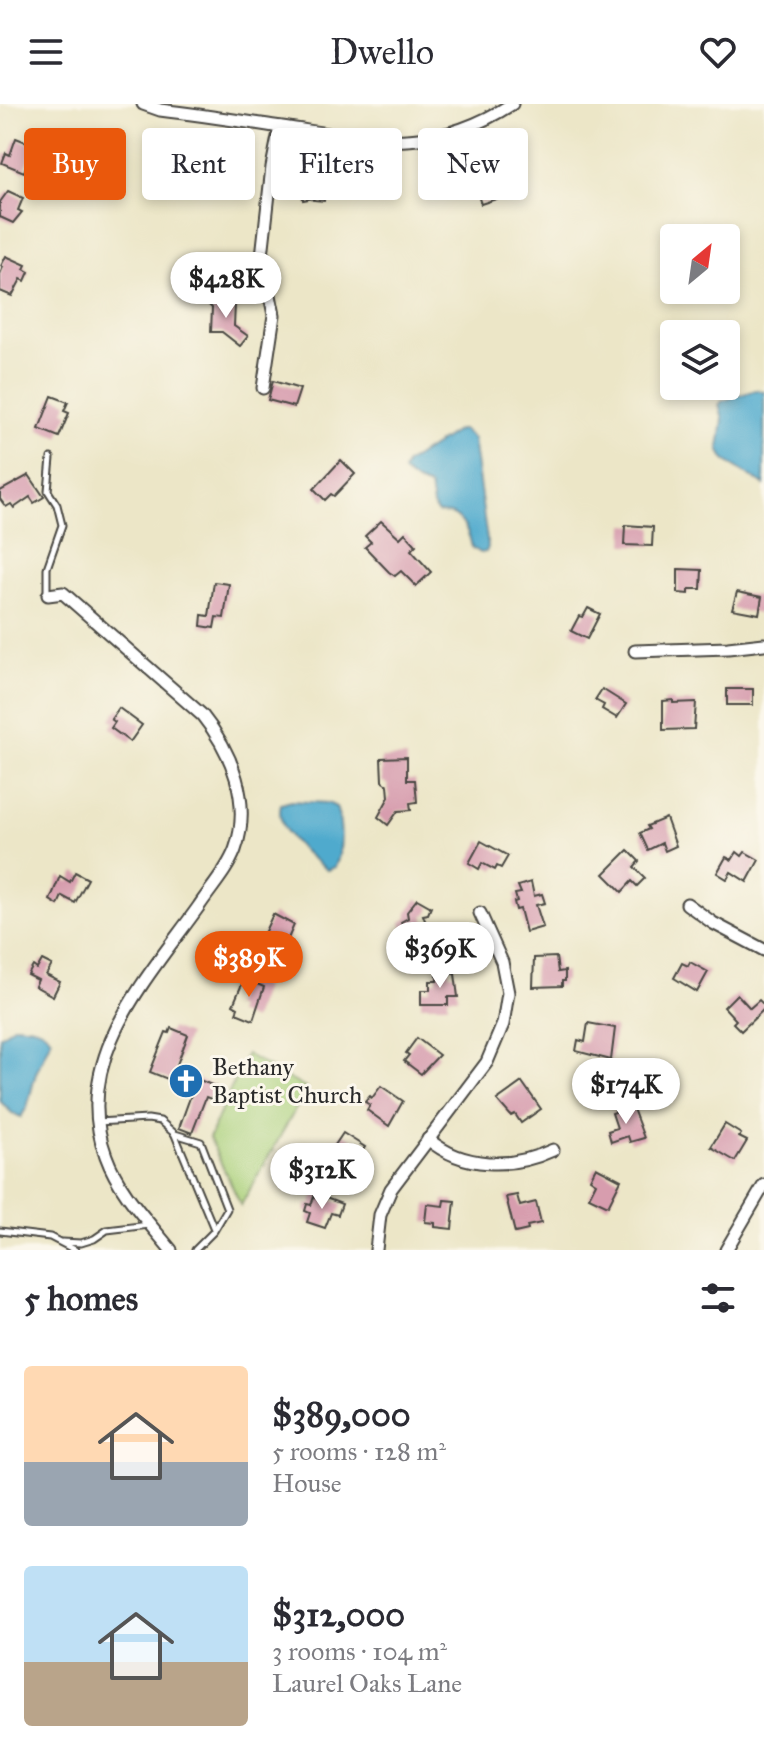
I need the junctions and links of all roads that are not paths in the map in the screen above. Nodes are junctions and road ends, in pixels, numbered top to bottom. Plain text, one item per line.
1 (143, 104) edge
2 (512, 104) edge
3 (280, 127) junction
4 (263, 388) dead end
5 (51, 458) dead end
6 (48, 595) joint
7 (764, 644) edge
8 (635, 651) dead end
9 (687, 904) dead end
10 (480, 913) dead end
11 (764, 950) edge
12 (97, 1122) junction
13 (175, 1134) junction
14 (428, 1139) junction
15 (553, 1150) dead end
16 (764, 1185) edge
17 (151, 1224) junction
18 (214, 1230) junction
19 (0, 1231) edge
20 (62, 1242) junction
21 (75, 1250) edge
22 (171, 1250) edge
23 (195, 1250) edge
24 (376, 1250) edge
25 (726, 1250) edge

1 - 3 street
2 - 3 street
3 - 4 street
5 - 6 lane
6 - 12 street
7 - 8 street
9 - 11 street
10 - 14 street
12 - 13 lane
12 - 17 street
13 - 18 lane
13 - 18 lane
14 - 15 street
14 - 24 street
16 - 25 street
17 - 20 lane
17 - 22 street
18 - 23 lane
19 - 20 lane
20 - 21 lane

